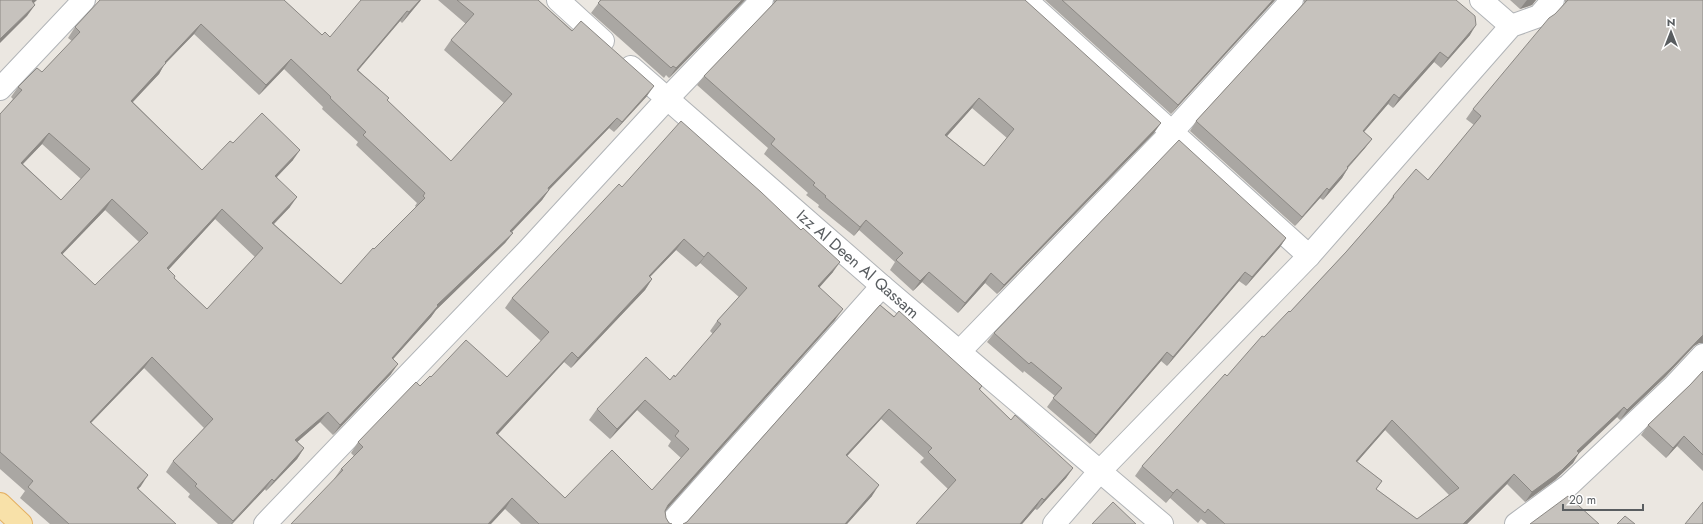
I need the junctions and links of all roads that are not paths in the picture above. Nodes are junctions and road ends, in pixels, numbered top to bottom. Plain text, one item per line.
1 (84, 0) edge
2 (558, 0) edge
3 (762, 0) edge
4 (1026, 0) edge
5 (1292, 0) edge
6 (1481, 0) edge
7 (1553, 0) edge
8 (1511, 26) junction
9 (0, 89) edge
10 (667, 99) junction
11 (1171, 132) junction
12 (1309, 256) junction
13 (882, 286) junction
14 (960, 351) junction
15 (1703, 354) edge
16 (1100, 470) junction
17 (0, 504) edge
18 (21, 524) edge
19 (265, 524) edge
20 (670, 524) edge
21 (1054, 524) edge
22 (1162, 524) edge
23 (1516, 524) edge

1 - 9 street
2 - 10 street, Izz Al Deen Al Qassam
3 - 10 street
4 - 11 street
5 - 11 street
6 - 8 street
7 - 8 street
8 - 12 street
10 - 13 street, Izz Al Deen Al Qassam
10 - 19 street
11 - 12 street
11 - 14 street
12 - 16 street
13 - 14 street, Izz Al Deen Al Qassam
13 - 20 street
14 - 16 street, Izz Al Deen Al Qassam
15 - 23 street
16 - 21 street
16 - 22 street, Izz Al Deen Al Qassam
17 - 18 main road

